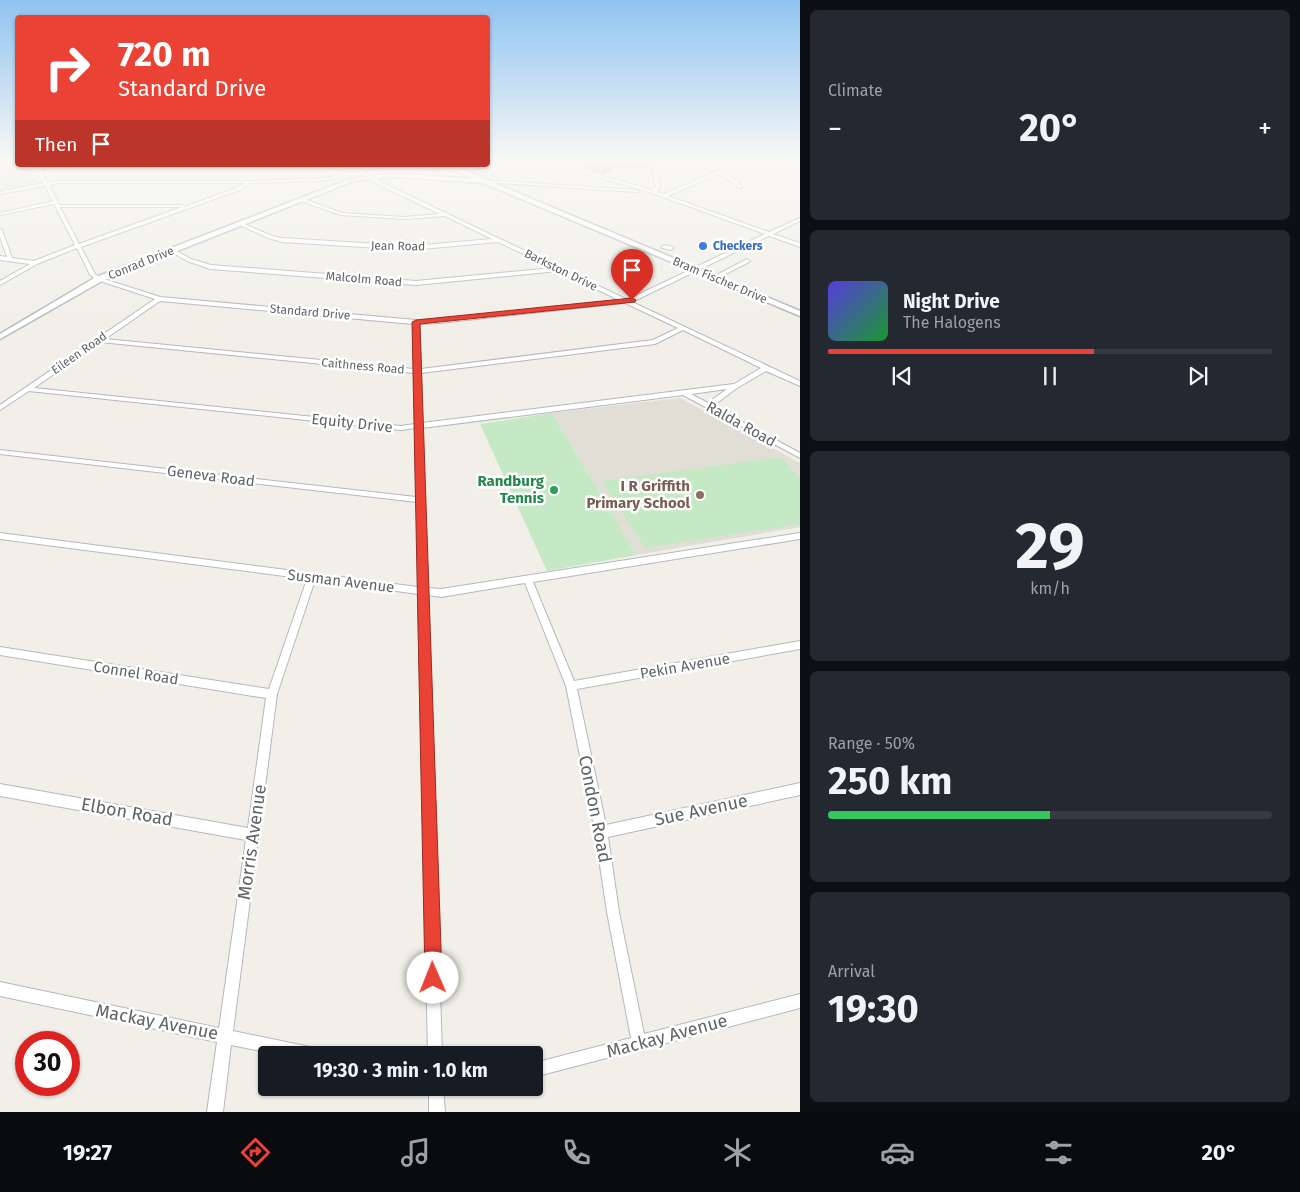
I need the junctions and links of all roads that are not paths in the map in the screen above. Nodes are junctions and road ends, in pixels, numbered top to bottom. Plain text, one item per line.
1 (61, 212) edge
2 (173, 212) edge
3 (271, 212) edge
4 (335, 212) edge
5 (439, 212) edge
6 (558, 212) edge
7 (708, 212) edge
8 (446, 215) junction
9 (800, 219) edge
10 (240, 224) junction
11 (0, 230) edge
12 (769, 234) junction
13 (499, 240) junction
14 (78, 246) junction
15 (800, 246) edge
16 (664, 247) dead end
17 (671, 248) dead end
18 (171, 250) junction
19 (0, 258) edge
20 (10, 259) junction
21 (747, 261) dead end
22 (35, 263) junction
23 (559, 269) junction
24 (695, 270) junction
25 (714, 278) junction
26 (99, 279) junction
27 (0, 283) edge
28 (159, 298) junction
29 (627, 302) junction
30 (800, 314) edge
31 (416, 322) junction
32 (684, 328) junction
33 (0, 337) edge
34 (99, 340) junction
35 (766, 368) junction
36 (418, 371) junction
37 (800, 384) edge
38 (736, 386) junction
39 (28, 389) junction
40 (683, 392) junction
41 (708, 406) junction
42 (0, 408) edge
43 (419, 426) junction
44 (0, 452) edge
45 (800, 456) edge
46 (421, 500) junction
47 (0, 536) edge
48 (800, 536) edge
49 (312, 577) junction
50 (528, 580) junction
51 (424, 592) junction
52 (800, 645) edge
53 (0, 652) edge
54 (571, 686) junction
55 (272, 694) junction
56 (800, 789) edge
57 (0, 790) edge
58 (601, 832) junction
59 (254, 835) junction
60 (0, 989) edge
61 (800, 1001) edge
62 (224, 1035) junction
63 (639, 1044) junction
64 (274, 1046) edge
65 (435, 1046) edge
66 (543, 1068) edge
67 (436, 1096) edge
68 (215, 1112) edge
69 (437, 1112) edge

1 - 14 street
2 - 14 street
3 - 10 street, Conrad Drive
4 - 8 street
5 - 8 street, Barkston Drive
6 - 24 street, Bram Fischer Drive
7 - 12 street
8 - 13 street, Barkston Drive
9 - 12 street, Standard Drive
10 - 13 street, Jean Road
10 - 18 street, Conrad Drive
11 - 20 street
12 - 15 street
12 - 24 street, Standard Drive
13 - 23 street, Barkston Drive
14 - 22 street
14 - 26 street
16 - 17 street
18 - 23 street, Malcolm Road
18 - 26 street, Conrad Drive
19 - 20 street
20 - 22 street
21 - 25 street
22 - 27 street
23 - 29 street, Barkston Drive
24 - 25 street, Bram Fischer Drive
24 - 29 street, Standard Drive
25 - 30 street, Bram Fischer Drive
26 - 28 street, Standard Drive
26 - 33 street, Conrad Drive
28 - 31 street, Standard Drive
28 - 34 street, Eileen Road
29 - 31 street, Standard Drive
29 - 32 street, Barkston Drive
31 - 36 street
32 - 35 street, Barkston Drive
32 - 36 street, Caithness Road
34 - 36 street, Caithness Road
34 - 39 street, Eileen Road
35 - 37 street, Barkston Drive
35 - 38 street, Equity Drive
36 - 43 street
38 - 40 street, Equity Drive
38 - 41 street, Equity Drive
39 - 42 street, Eileen Road
39 - 43 street, Equity Drive
40 - 41 street, Ralda Road
40 - 43 street, Equity Drive
41 - 45 street, Ralda Road
43 - 46 street
44 - 46 street, Geneva Road
46 - 51 street
47 - 49 street, Susman Avenue
48 - 50 street, Susman Avenue
49 - 51 street, Susman Avenue
49 - 55 street, Morris Avenue
50 - 51 street, Susman Avenue
50 - 54 street, Condon Road
51 - 65 street
52 - 54 street, Pekin Avenue
53 - 55 street, Connel Road
54 - 58 street, Condon Road
55 - 59 street, Morris Avenue
56 - 58 street, Sue Avenue
57 - 59 street, Elbon Road
58 - 63 street, Condon Road
59 - 62 street, Morris Avenue
60 - 62 street, Mackay Avenue
61 - 63 street, Mackay Avenue
62 - 64 street, Mackay Avenue
62 - 68 street, Morris Avenue
63 - 66 street, Mackay Avenue
67 - 69 street

